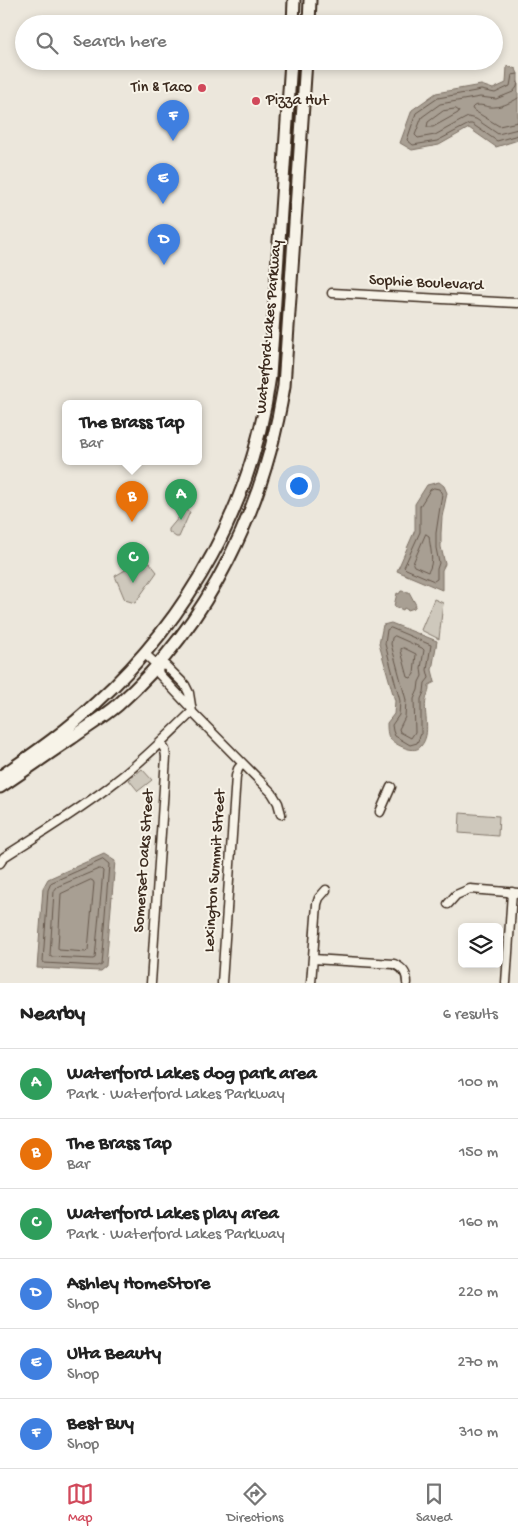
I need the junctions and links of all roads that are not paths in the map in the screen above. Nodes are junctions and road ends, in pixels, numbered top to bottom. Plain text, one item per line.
1 (294, 0) edge
2 (310, 0) edge
3 (293, 15) edge
4 (309, 15) edge
5 (291, 70) edge
6 (297, 70) edge
7 (305, 70) edge
8 (300, 149) junction
9 (332, 293) dead end
10 (518, 303) edge
11 (244, 483) junction
12 (259, 489) junction
13 (146, 654) junction
14 (157, 665) junction
15 (191, 710) junction
16 (161, 743) junction
17 (242, 764) junction
18 (0, 777) edge
19 (0, 787) edge
20 (391, 787) dead end
21 (380, 812) dead end
22 (280, 814) dead end
23 (0, 863) edge
24 (326, 890) dead end
25 (515, 892) edge
26 (448, 904) dead end
27 (313, 959) junction
28 (151, 983) edge
29 (222, 983) edge
30 (311, 983) edge
31 (407, 983) edge
32 (506, 983) edge

1 - 3 street
2 - 4 street
5 - 11 street, Waterford Lakes Parkway
6 - 8 street
7 - 8 street, Waterford Lakes Parkway
8 - 12 street, Waterford Lakes Parkway
9 - 10 street, Sophie Boulevard
11 - 12 street
11 - 13 street, Waterford Lakes Parkway
12 - 14 street, Waterford Lakes Parkway
13 - 14 street
13 - 18 street, Waterford Lakes Parkway
14 - 15 street
14 - 19 street, Waterford Lakes Parkway
15 - 16 street
15 - 17 street
16 - 23 street
16 - 28 street, Somerset Oaks Street
17 - 22 street
17 - 29 street, Lexington Summit Street
20 - 21 street
24 - 27 street
25 - 26 street
25 - 32 street
27 - 30 street
27 - 31 street

